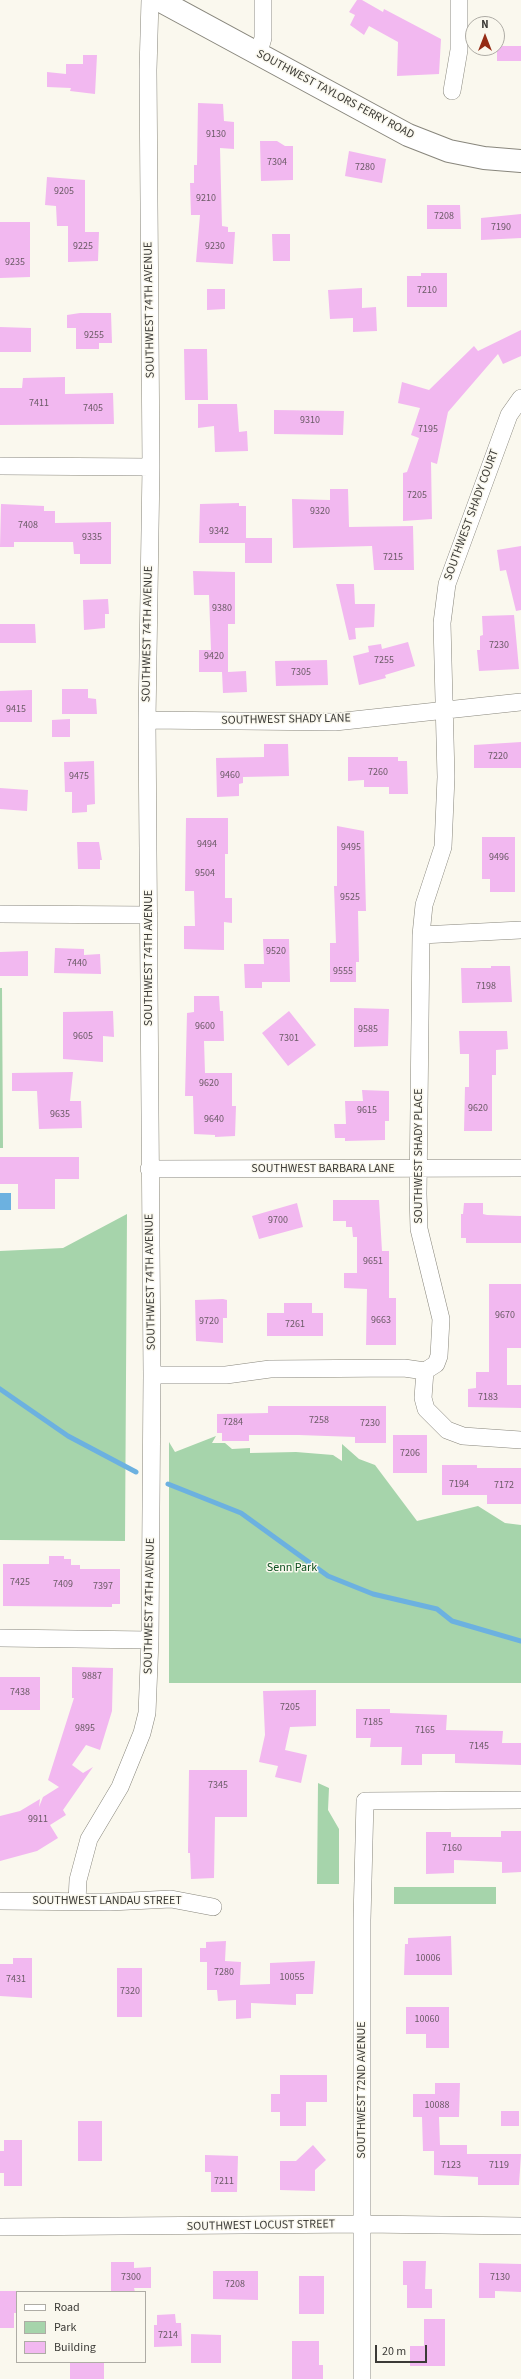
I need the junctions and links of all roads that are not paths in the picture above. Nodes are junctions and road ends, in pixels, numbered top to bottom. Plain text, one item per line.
1 (150, 0) edge
2 (159, 0) edge
3 (263, 0) edge
4 (459, 0) edge
5 (258, 54) junction
6 (452, 91) dead end
7 (521, 161) edge
8 (521, 398) edge
9 (0, 466) edge
10 (151, 467) junction
11 (521, 702) edge
12 (444, 709) junction
13 (147, 720) junction
14 (0, 914) edge
15 (149, 915) junction
16 (521, 930) edge
17 (421, 935) junction
18 (521, 1168) edge
19 (149, 1169) junction
20 (418, 1169) junction
21 (425, 1371) junction
22 (152, 1375) junction
23 (521, 1440) edge
24 (0, 1638) edge
25 (150, 1640) junction
26 (521, 1800) edge
27 (0, 1901) edge
28 (77, 1901) junction
29 (213, 1906) dead end
30 (362, 2224) junction
31 (521, 2226) edge
32 (0, 2227) edge
33 (362, 2379) edge

1 - 10 street, SOUTHWEST 74TH AVENUE
2 - 5 street, SOUTHWEST TAYLORS FERRY ROAD
3 - 5 street
4 - 6 street
5 - 7 street, SOUTHWEST TAYLORS FERRY ROAD
8 - 12 street, SOUTHWEST SHADY COURT
9 - 10 street
10 - 13 street, SOUTHWEST 74TH AVENUE
11 - 12 street, SOUTHWEST SHADY LANE
12 - 13 street, SOUTHWEST SHADY LANE
12 - 17 street, SOUTHWEST SHADY PLACE
13 - 15 street, SOUTHWEST 74TH AVENUE
14 - 15 street
15 - 19 street, SOUTHWEST 74TH AVENUE
16 - 17 street
17 - 20 street, SOUTHWEST SHADY PLACE
18 - 20 street, SOUTHWEST BARBARA LANE
19 - 20 street, SOUTHWEST BARBARA LANE
19 - 22 street, SOUTHWEST 74TH AVENUE
20 - 21 street, SOUTHWEST SHADY PLACE
21 - 22 street
21 - 23 street
22 - 25 street, SOUTHWEST 74TH AVENUE
24 - 25 street
25 - 28 street, SOUTHWEST 74TH AVENUE
26 - 30 street, SOUTHWEST 72ND AVENUE
27 - 28 street, SOUTHWEST LANDAU STREET
28 - 29 street, SOUTHWEST LANDAU STREET
30 - 31 street, SOUTHWEST LOCUST STREET
30 - 32 street, SOUTHWEST LOCUST STREET
30 - 33 street, SOUTHWEST 72ND AVENUE

